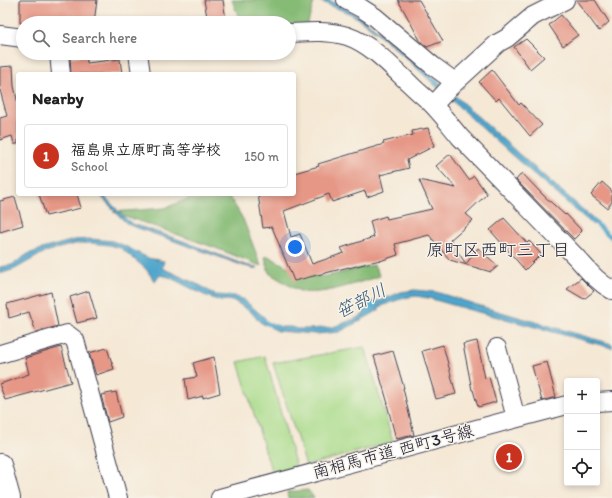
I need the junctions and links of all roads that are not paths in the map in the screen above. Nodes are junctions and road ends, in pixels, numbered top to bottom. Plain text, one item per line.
1 (346, 0) edge
2 (565, 0) edge
3 (296, 33) edge
4 (0, 35) edge
5 (16, 37) edge
6 (60, 60) edge
7 (139, 60) edge
8 (61, 72) edge
9 (141, 72) edge
10 (444, 92) junction
11 (612, 290) edge
12 (497, 348) dead end
13 (0, 354) edge
14 (612, 401) edge
15 (600, 402) edge
16 (564, 406) edge
17 (516, 418) junction
18 (0, 465) edge
19 (9, 498) edge
20 (118, 498) edge
21 (220, 498) edge

1 - 10 street
2 - 10 street
3 - 10 street
4 - 5 street
6 - 8 street
7 - 9 street
10 - 11 street
12 - 17 street
13 - 20 street
14 - 15 street
16 - 17 street, 南相馬市道 西町3号線
17 - 21 street, 南相馬市道 西町3号線
18 - 19 main road

